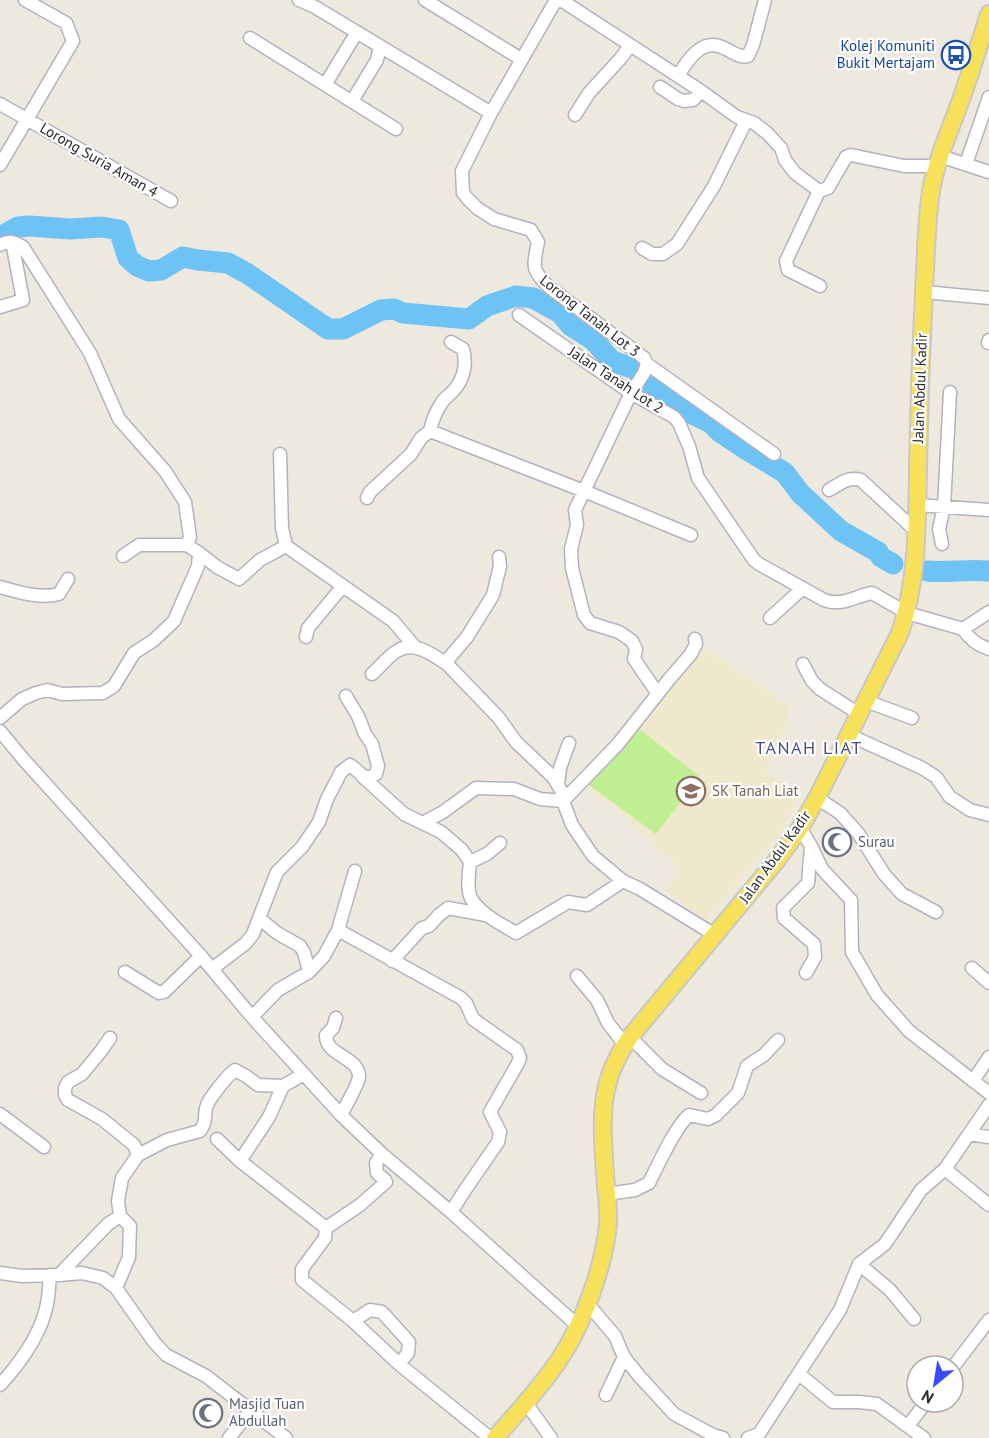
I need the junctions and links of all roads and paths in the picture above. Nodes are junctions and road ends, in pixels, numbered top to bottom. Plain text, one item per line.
1 (24, 0) edge
2 (299, 0) edge
3 (425, 0) edge
4 (556, 0) edge
5 (561, 0) edge
6 (765, 0) edge
7 (989, 14) edge
8 (357, 32) junction
9 (250, 38) dead end
10 (380, 46) junction
11 (630, 46) junction
12 (521, 59) junction
13 (678, 76) junction
14 (327, 85) junction
15 (660, 87) dead end
16 (701, 91) junction
17 (989, 97) edge
18 (352, 101) junction
19 (0, 104) edge
20 (491, 113) junction
21 (575, 115) dead end
22 (27, 119) junction
23 (746, 121) junction
24 (396, 129) dead end
25 (938, 161) junction
26 (966, 164) junction
27 (0, 165) edge
28 (989, 172) edge
29 (819, 191) junction
30 (171, 201) dead end
31 (6, 243) edge
32 (642, 248) dead end
33 (820, 286) dead end
34 (924, 292) junction
35 (989, 298) edge
36 (0, 307) edge
37 (519, 315) dead end
38 (451, 342) dead end
39 (646, 368) junction
40 (634, 389) junction
41 (950, 392) dead end
42 (430, 431) junction
43 (280, 454) dead end
44 (774, 454) dead end
45 (829, 490) dead end
46 (584, 491) junction
47 (367, 498) dead end
48 (917, 505) junction
49 (944, 507) junction
50 (989, 510) edge
51 (916, 531) junction
52 (691, 535) dead end
53 (942, 544) dead end
54 (187, 545) junction
55 (286, 546) junction
56 (199, 553) junction
57 (123, 556) dead end
58 (499, 557) dead end
59 (68, 579) dead end
60 (344, 586) junction
61 (0, 587) edge
62 (802, 588) junction
63 (989, 612) edge
64 (906, 613) junction
65 (770, 618) dead end
66 (963, 628) junction
67 (306, 637) dead end
68 (695, 639) dead end
69 (415, 647) junction
70 (989, 649) edge
71 (447, 664) junction
72 (803, 664) dead end
73 (372, 674) dead end
74 (658, 694) junction
75 (346, 696) dead end
76 (862, 708) junction
77 (0, 718) edge
78 (912, 718) dead end
79 (0, 731) edge
80 (849, 735) junction
81 (569, 743) dead end
82 (0, 744) edge
83 (24, 760) junction
84 (362, 776) junction
85 (558, 784) junction
86 (817, 798) junction
87 (563, 801) junction
88 (989, 815) edge
89 (425, 823) junction
90 (800, 828) junction
91 (500, 843) dead end
92 (811, 846) junction
93 (470, 862) junction
94 (356, 871) dead end
95 (623, 880) junction
96 (936, 912) dead end
97 (487, 915) junction
98 (259, 918) junction
99 (338, 930) junction
100 (715, 935) junction
101 (201, 956) junction
102 (393, 961) junction
103 (972, 968) dead end
104 (212, 969) junction
105 (125, 972) dead end
106 (309, 972) junction
107 (806, 974) dead end
108 (576, 976) dead end
109 (989, 983) edge
110 (252, 1017) junction
111 (336, 1018) dead end
112 (110, 1038) dead end
113 (778, 1040) dead end
114 (627, 1041) junction
115 (989, 1057) edge
116 (304, 1074) junction
117 (973, 1081) junction
118 (284, 1086) junction
119 (701, 1093) dead end
120 (989, 1093) edge
121 (989, 1105) edge
122 (0, 1114) edge
123 (341, 1115) junction
124 (969, 1134) junction
125 (989, 1137) edge
126 (217, 1139) dead end
127 (44, 1147) dead end
128 (382, 1154) junction
129 (138, 1155) junction
130 (240, 1161) junction
131 (945, 1169) junction
132 (607, 1194) junction
133 (989, 1205) edge
134 (451, 1212) junction
135 (120, 1216) junction
136 (326, 1228) junction
137 (859, 1264) junction
138 (0, 1273) edge
139 (54, 1275) junction
140 (116, 1288) junction
141 (587, 1303) junction
142 (914, 1319) dead end
143 (989, 1320) edge
144 (353, 1322) junction
145 (578, 1326) junction
146 (963, 1354) edge
147 (624, 1357) junction
148 (399, 1364) junction
149 (799, 1374) junction
150 (0, 1385) edge
151 (606, 1395) dead end
152 (526, 1403) junction
153 (251, 1410) junction
154 (917, 1414) edge
155 (908, 1426) junction
156 (229, 1438) edge
157 (286, 1438) edge
158 (490, 1438) edge
159 (495, 1438) edge
160 (551, 1438) edge
161 (723, 1438) edge
162 (748, 1438) edge
163 (924, 1438) edge

1 - 22 street
2 - 8 street
3 - 12 street
4 - 12 street, Lorong Tanah Lot 3
5 - 11 street
6 - 13 street
7 - 25 main road, Jalan Abdul Kadir
8 - 10 street
8 - 14 street
9 - 14 street
10 - 18 street
10 - 20 street
11 - 13 street
11 - 21 street
12 - 20 street, Lorong Tanah Lot 3
13 - 16 street
14 - 18 street
15 - 16 street
16 - 23 street
17 - 26 street
18 - 24 street
19 - 22 street, Lorong Suria Aman 4
20 - 39 street, Lorong Tanah Lot 3
22 - 27 street
22 - 30 street, Lorong Suria Aman 4
23 - 29 street
23 - 32 street
25 - 26 street
25 - 29 street
25 - 34 main road, Jalan Abdul Kadir
26 - 28 street
29 - 33 street
31 - 36 street
31 - 54 street
34 - 35 street
34 - 48 main road, Jalan Abdul Kadir
37 - 40 street, Jalan Tanah Lot 2
38 - 42 street
39 - 40 street
39 - 44 street, Lorong Tanah Lot 3
40 - 46 street
40 - 62 street, Jalan Tanah Lot 2
41 - 49 street
42 - 46 street
42 - 47 street
43 - 55 street
45 - 51 street
46 - 52 street
46 - 74 street
48 - 49 street
48 - 51 main road, Jalan Abdul Kadir
49 - 50 street
49 - 53 street
51 - 64 main road, Jalan Abdul Kadir
54 - 56 street
54 - 57 street
55 - 56 street
55 - 60 street
56 - 77 street
58 - 71 street
59 - 61 street
60 - 67 street
60 - 69 street
62 - 64 street, Jalan Tanah Lot 2
62 - 65 street
63 - 66 street
64 - 66 street, Jalan Tanah Lot 2
64 - 76 main road, Jalan Abdul Kadir
66 - 70 street
68 - 74 street
69 - 71 street
69 - 73 street
71 - 85 street
72 - 76 street
74 - 87 street
75 - 84 street
76 - 78 street
76 - 80 main road, Jalan Abdul Kadir
79 - 83 street
80 - 86 main road, Jalan Abdul Kadir
80 - 88 street
81 - 85 street
82 - 83 street
83 - 101 street
84 - 89 street
84 - 98 street
85 - 87 street
86 - 90 main road, Jalan Abdul Kadir
86 - 96 street
87 - 89 street
87 - 95 street
89 - 93 street
90 - 92 street
90 - 100 main road, Jalan Abdul Kadir
91 - 93 street
92 - 107 street
92 - 117 street
93 - 97 street
94 - 99 street
95 - 97 street
95 - 100 street
97 - 102 street
98 - 104 street
98 - 106 street
99 - 102 street
99 - 106 street
100 - 114 main road, Jalan Abdul Kadir
101 - 104 street
101 - 105 street
102 - 134 street
103 - 109 street
104 - 110 street
106 - 110 street
108 - 114 street
110 - 116 street
111 - 123 street
112 - 129 street
113 - 132 street
114 - 119 street
114 - 132 main road, Jalan Abdul Kadir
115 - 117 street
116 - 118 street
116 - 123 street
117 - 120 street
118 - 129 street
118 - 130 street
121 - 124 street
122 - 127 street
123 - 128 street
124 - 125 street
124 - 131 street
126 - 130 street
128 - 134 street
128 - 136 street
129 - 135 street
130 - 136 street
131 - 133 street
131 - 137 street
132 - 141 main road, Jalan Abdul Kadir
134 - 145 street
135 - 139 street
135 - 140 street
136 - 144 street
137 - 142 street
137 - 149 street
138 - 139 street
139 - 140 street
139 - 150 street
140 - 153 street
141 - 145 main road, Jalan Abdul Kadir
141 - 147 street
143 - 146 street
144 - 148 street
144 - 148 street
145 - 152 main road, Jalan Abdul Kadir
147 - 151 street
147 - 161 street
148 - 158 street
149 - 155 street
149 - 162 street
152 - 159 main road, Jalan Abdul Kadir
152 - 160 street
153 - 156 street
153 - 157 street
154 - 155 street
155 - 163 street

